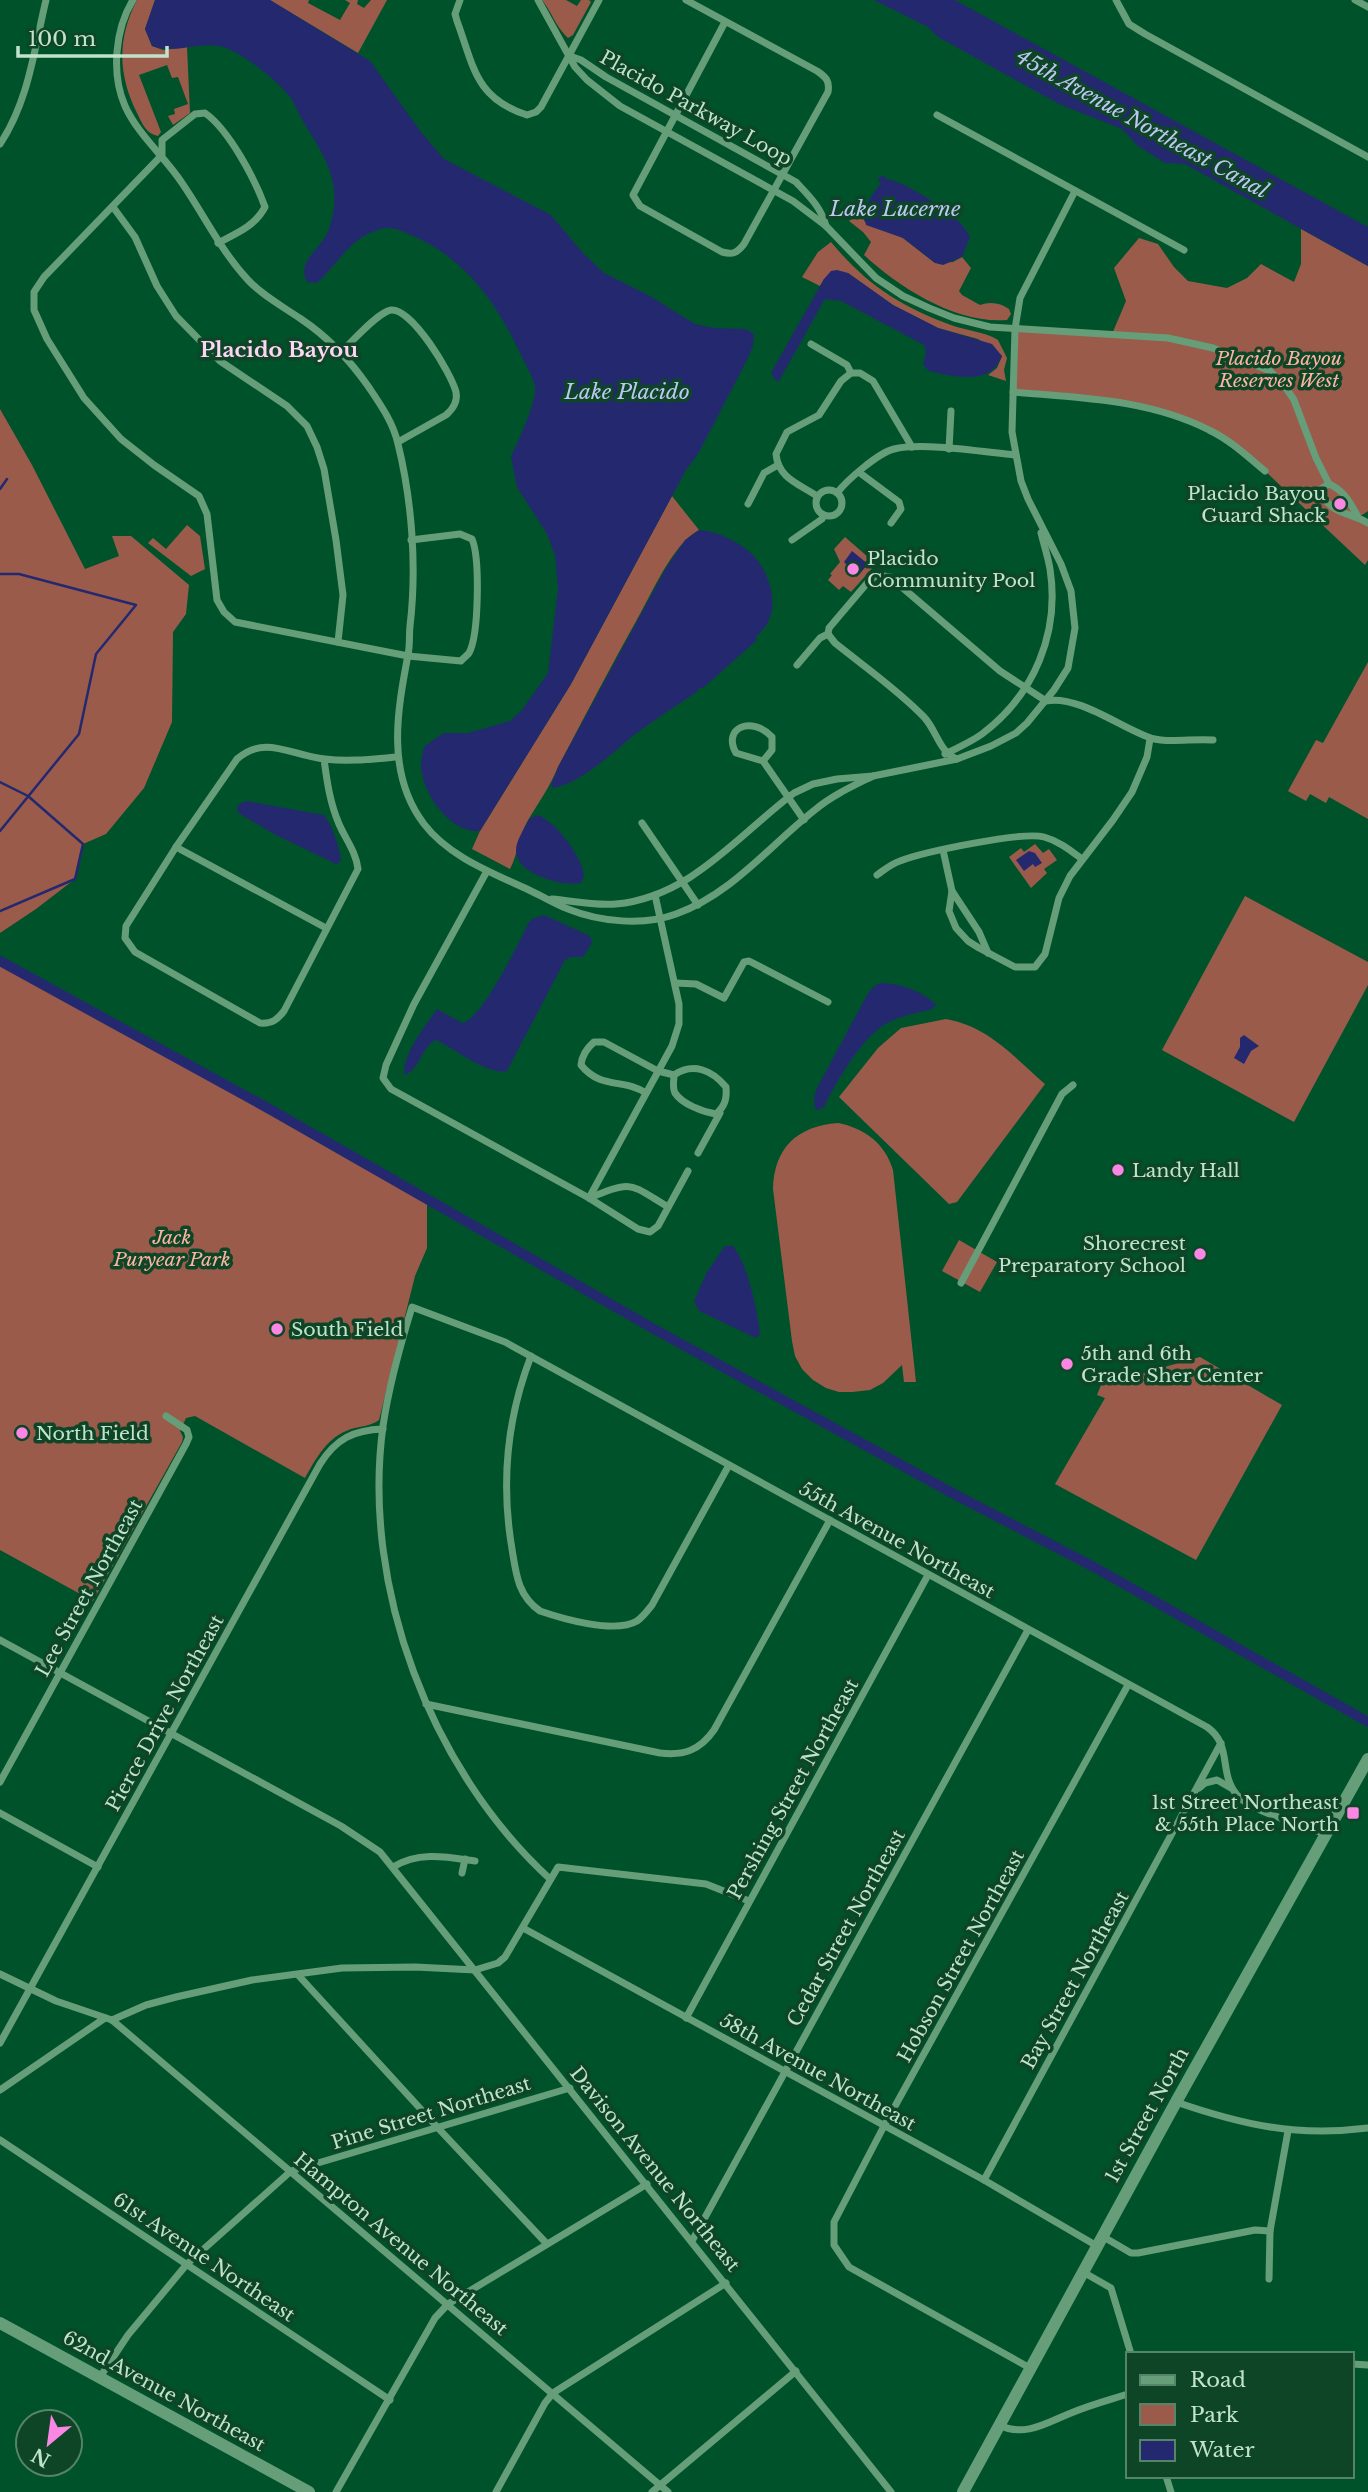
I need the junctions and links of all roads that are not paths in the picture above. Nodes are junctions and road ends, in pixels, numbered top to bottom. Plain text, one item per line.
1 (46, 0) edge
2 (133, 0) edge
3 (460, 0) edge
4 (538, 0) edge
5 (599, 0) edge
6 (686, 0) edge
7 (1116, 0) edge
8 (1355, 0) edge
9 (1368, 7) edge
10 (726, 22) junction
11 (570, 57) junction
12 (676, 115) junction
13 (937, 115) dead end
14 (667, 132) junction
15 (0, 144) edge
16 (162, 155) junction
17 (1368, 157) edge
18 (783, 174) junction
19 (774, 190) junction
20 (1075, 191) junction
21 (113, 207) junction
22 (826, 226) junction
23 (218, 243) junction
24 (1184, 250) dead end
25 (1015, 329) junction
26 (811, 344) dead end
27 (342, 351) junction
28 (851, 373) junction
29 (1013, 392) junction
30 (951, 411) dead end
31 (398, 442) junction
32 (912, 447) junction
33 (949, 449) junction
34 (1015, 455) junction
35 (778, 466) junction
36 (1265, 471) dead end
37 (860, 473) junction
38 (1329, 484) junction
39 (837, 493) junction
40 (817, 496) junction
41 (748, 503) dead end
42 (824, 515) junction
43 (1358, 517) junction
44 (1038, 521) junction
45 (891, 523) dead end
46 (1368, 523) edge
47 (411, 540) junction
48 (793, 540) dead end
49 (828, 634) junction
50 (338, 642) junction
51 (408, 656) junction
52 (797, 665) dead end
53 (1026, 687) junction
54 (1046, 701) junction
55 (1150, 738) junction
56 (1213, 740) dead end
57 (946, 754) junction
58 (397, 757) junction
59 (324, 759) junction
60 (957, 759) junction
61 (763, 761) junction
62 (937, 762) junction
63 (873, 776) junction
64 (788, 797) junction
65 (804, 820) junction
66 (642, 823) dead end
67 (176, 847) junction
68 (943, 850) junction
69 (1082, 859) junction
70 (487, 870) junction
71 (877, 875) dead end
72 (683, 882) junction
73 (952, 891) junction
74 (655, 895) junction
75 (546, 898) junction
76 (698, 905) junction
77 (661, 919) junction
78 (326, 928) junction
79 (988, 953) junction
80 (674, 983) junction
81 (828, 1002) dead end
82 (658, 1071) junction
83 (674, 1075) junction
84 (1073, 1085) dead end
85 (646, 1093) junction
86 (722, 1108) junction
87 (698, 1153) dead end
88 (688, 1171) dead end
89 (589, 1198) junction
90 (668, 1207) junction
91 (961, 1283) dead end
92 (531, 1356) junction
93 (166, 1416) dead end
94 (383, 1429) junction
95 (729, 1465) junction
96 (830, 1520) junction
97 (928, 1575) junction
98 (1028, 1630) junction
99 (0, 1640) edge
100 (60, 1673) junction
101 (1128, 1685) junction
102 (426, 1704) junction
103 (172, 1735) junction
104 (1222, 1743) junction
105 (1368, 1759) edge
106 (0, 1782) edge
107 (1233, 1790) junction
108 (1195, 1794) junction
109 (0, 1813) edge
110 (1326, 1835) junction
111 (465, 1859) junction
112 (475, 1861) dead end
113 (97, 1867) junction
114 (393, 1867) junction
115 (462, 1872) dead end
116 (550, 1879) junction
117 (749, 1902) junction
118 (523, 1928) junction
119 (475, 1969) junction
120 (0, 1974) edge
121 (299, 1976) junction
122 (29, 1989) junction
123 (686, 2018) junction
124 (109, 2019) junction
125 (0, 2043) edge
126 (785, 2072) junction
127 (570, 2088) junction
128 (0, 2090) edge
129 (1176, 2102) junction
130 (884, 2126) junction
131 (438, 2128) junction
132 (1368, 2128) edge
133 (1288, 2131) junction
134 (0, 2140) edge
135 (291, 2171) junction
136 (984, 2180) junction
137 (647, 2184) junction
138 (1269, 2231) junction
139 (692, 2241) junction
140 (1100, 2241) junction
141 (547, 2244) junction
142 (187, 2264) junction
143 (1083, 2272) junction
144 (1269, 2279) dead end
145 (726, 2283) junction
146 (448, 2304) junction
147 (0, 2323) edge
148 (1130, 2352) edge
149 (1030, 2368) junction
150 (796, 2371) junction
151 (100, 2377) junction
152 (553, 2393) junction
153 (1126, 2395) edge
154 (390, 2400) junction
155 (999, 2425) junction
156 (659, 2484) junction
157 (309, 2492) edge
158 (336, 2492) edge
159 (496, 2492) edge
160 (652, 2492) edge
161 (668, 2492) edge
162 (891, 2492) edge
163 (963, 2492) edge

1 - 15 street
2 - 16 street
3 - 11 street
4 - 11 street, Placido Parkway Loop
5 - 11 street
6 - 10 street
7 - 17 street
8 - 9 street
10 - 12 street
10 - 18 street
11 - 12 street, Placido Parkway Loop
11 - 14 street, Placido Parkway Loop
12 - 14 street
12 - 18 street, Placido Parkway Loop
13 - 20 street
14 - 19 street, Placido Parkway Loop
14 - 19 street
16 - 21 street
16 - 23 street
16 - 23 street
18 - 19 street
18 - 22 street, Placido Parkway Loop
19 - 22 street, Placido Parkway Loop
20 - 24 street
20 - 25 street
21 - 50 street
21 - 50 street
22 - 25 street, Placido Parkway Loop
23 - 27 street
25 - 29 street
25 - 38 street, Placido Parkway Loop
26 - 28 street
27 - 31 street
27 - 31 street
28 - 32 street
28 - 35 street
29 - 34 street
29 - 36 street
30 - 33 street
31 - 47 street
32 - 33 street
32 - 37 street
33 - 34 street
34 - 44 street
35 - 40 street
35 - 41 street
37 - 39 street
37 - 45 street
38 - 43 street
38 - 43 street
39 - 40 street
39 - 42 street
40 - 42 street
42 - 48 street
43 - 46 street
44 - 53 street
44 - 54 street
47 - 51 street
47 - 51 street
49 - 52 street
49 - 53 street
49 - 57 street
50 - 51 street
51 - 58 street
53 - 54 street
53 - 57 street
54 - 55 street
54 - 60 street
55 - 56 street
55 - 69 street
57 - 60 street
57 - 62 street
58 - 59 street
58 - 70 street
59 - 67 street
59 - 78 street
60 - 62 street
61 - 61 street
61 - 64 street
62 - 63 street
63 - 64 street
63 - 65 street
64 - 65 street
64 - 72 street
65 - 76 street
66 - 72 street
67 - 78 street
67 - 78 street
68 - 69 street
68 - 71 street
68 - 73 street
69 - 79 street
70 - 75 street
70 - 89 street
72 - 74 street
72 - 76 street
73 - 79 street
73 - 79 street
74 - 75 street
74 - 77 street
75 - 77 street
76 - 77 street
77 - 80 street
80 - 81 street
80 - 82 street
82 - 83 street
82 - 85 street
82 - 85 street
83 - 86 street
83 - 86 street
84 - 91 street
85 - 89 street
86 - 87 street
88 - 90 street
89 - 90 street
89 - 90 street
92 - 94 street, 55th Avenue Northeast
92 - 95 street, 55th Avenue Northeast
92 - 95 street
93 - 100 street, Lee Street Northeast
94 - 102 street
94 - 103 street, Pierce Drive Northeast
95 - 96 street, 55th Avenue Northeast
96 - 97 street, 55th Avenue Northeast
96 - 102 street
97 - 98 street, 55th Avenue Northeast
97 - 117 street, Pershing Street Northeast
98 - 101 street, 55th Avenue Northeast
98 - 126 street, Cedar Street Northeast
99 - 100 street
100 - 103 street
100 - 106 street, Lee Street Northeast
101 - 104 street, 55th Avenue Northeast
101 - 130 street, Hobson Street Northeast
102 - 116 street
103 - 113 street, Pierce Drive Northeast
103 - 114 street
104 - 107 street
104 - 108 street, Bay Street Northeast
105 - 110 street, 1st Street North
107 - 108 street
107 - 110 street
108 - 136 street, Bay Street Northeast
109 - 113 street
110 - 129 street, 1st Street North
111 - 112 street
111 - 114 street
111 - 115 street
113 - 122 street, Pierce Drive Northeast
114 - 119 street, Davison Avenue Northeast
116 - 117 street
116 - 118 street
117 - 123 street, Pershing Street Northeast
118 - 119 street
118 - 123 street, 58th Avenue Northeast
119 - 121 street
119 - 127 street, Davison Avenue Northeast
120 - 122 street, Hampton Avenue Northeast
121 - 124 street
121 - 131 street
122 - 124 street, Hampton Avenue Northeast
122 - 125 street, Pierce Drive Northeast
123 - 126 street, 58th Avenue Northeast
124 - 128 street
124 - 135 street, Hampton Avenue Northeast
126 - 130 street, 58th Avenue Northeast
126 - 139 street, Cedar Street Northeast
127 - 131 street, Pine Street Northeast
127 - 137 street, Davison Avenue Northeast
129 - 133 street
129 - 140 street, 1st Street North
130 - 136 street, 58th Avenue Northeast
130 - 149 street, Hobson Street Northeast
131 - 135 street, Pine Street Northeast
131 - 141 street
132 - 133 street
133 - 138 street
134 - 142 street, 61st Avenue Northeast
135 - 142 street, Pine Street Northeast
135 - 146 street, Hampton Avenue Northeast
136 - 140 street, 58th Avenue Northeast
137 - 139 street, Davison Avenue Northeast
137 - 141 street
138 - 140 street, 58th Avenue Northeast
138 - 144 street
139 - 145 street, Davison Avenue Northeast
140 - 143 street, 1st Street North
141 - 146 street
142 - 151 street, Pine Street Northeast
142 - 154 street, 61st Avenue Northeast
143 - 148 street
143 - 149 street, 1st Street North
145 - 150 street, Davison Avenue Northeast
145 - 152 street
146 - 152 street, Hampton Avenue Northeast
146 - 154 street
147 - 151 street, 62nd Avenue Northeast
149 - 155 street, 1st Street North
150 - 156 street
150 - 162 street, Davison Avenue Northeast
151 - 157 street, 62nd Avenue Northeast
152 - 156 street, Hampton Avenue Northeast
152 - 159 street
153 - 155 street
154 - 158 street
155 - 163 street, 1st Street North
156 - 160 street
156 - 161 street, Hampton Avenue Northeast

